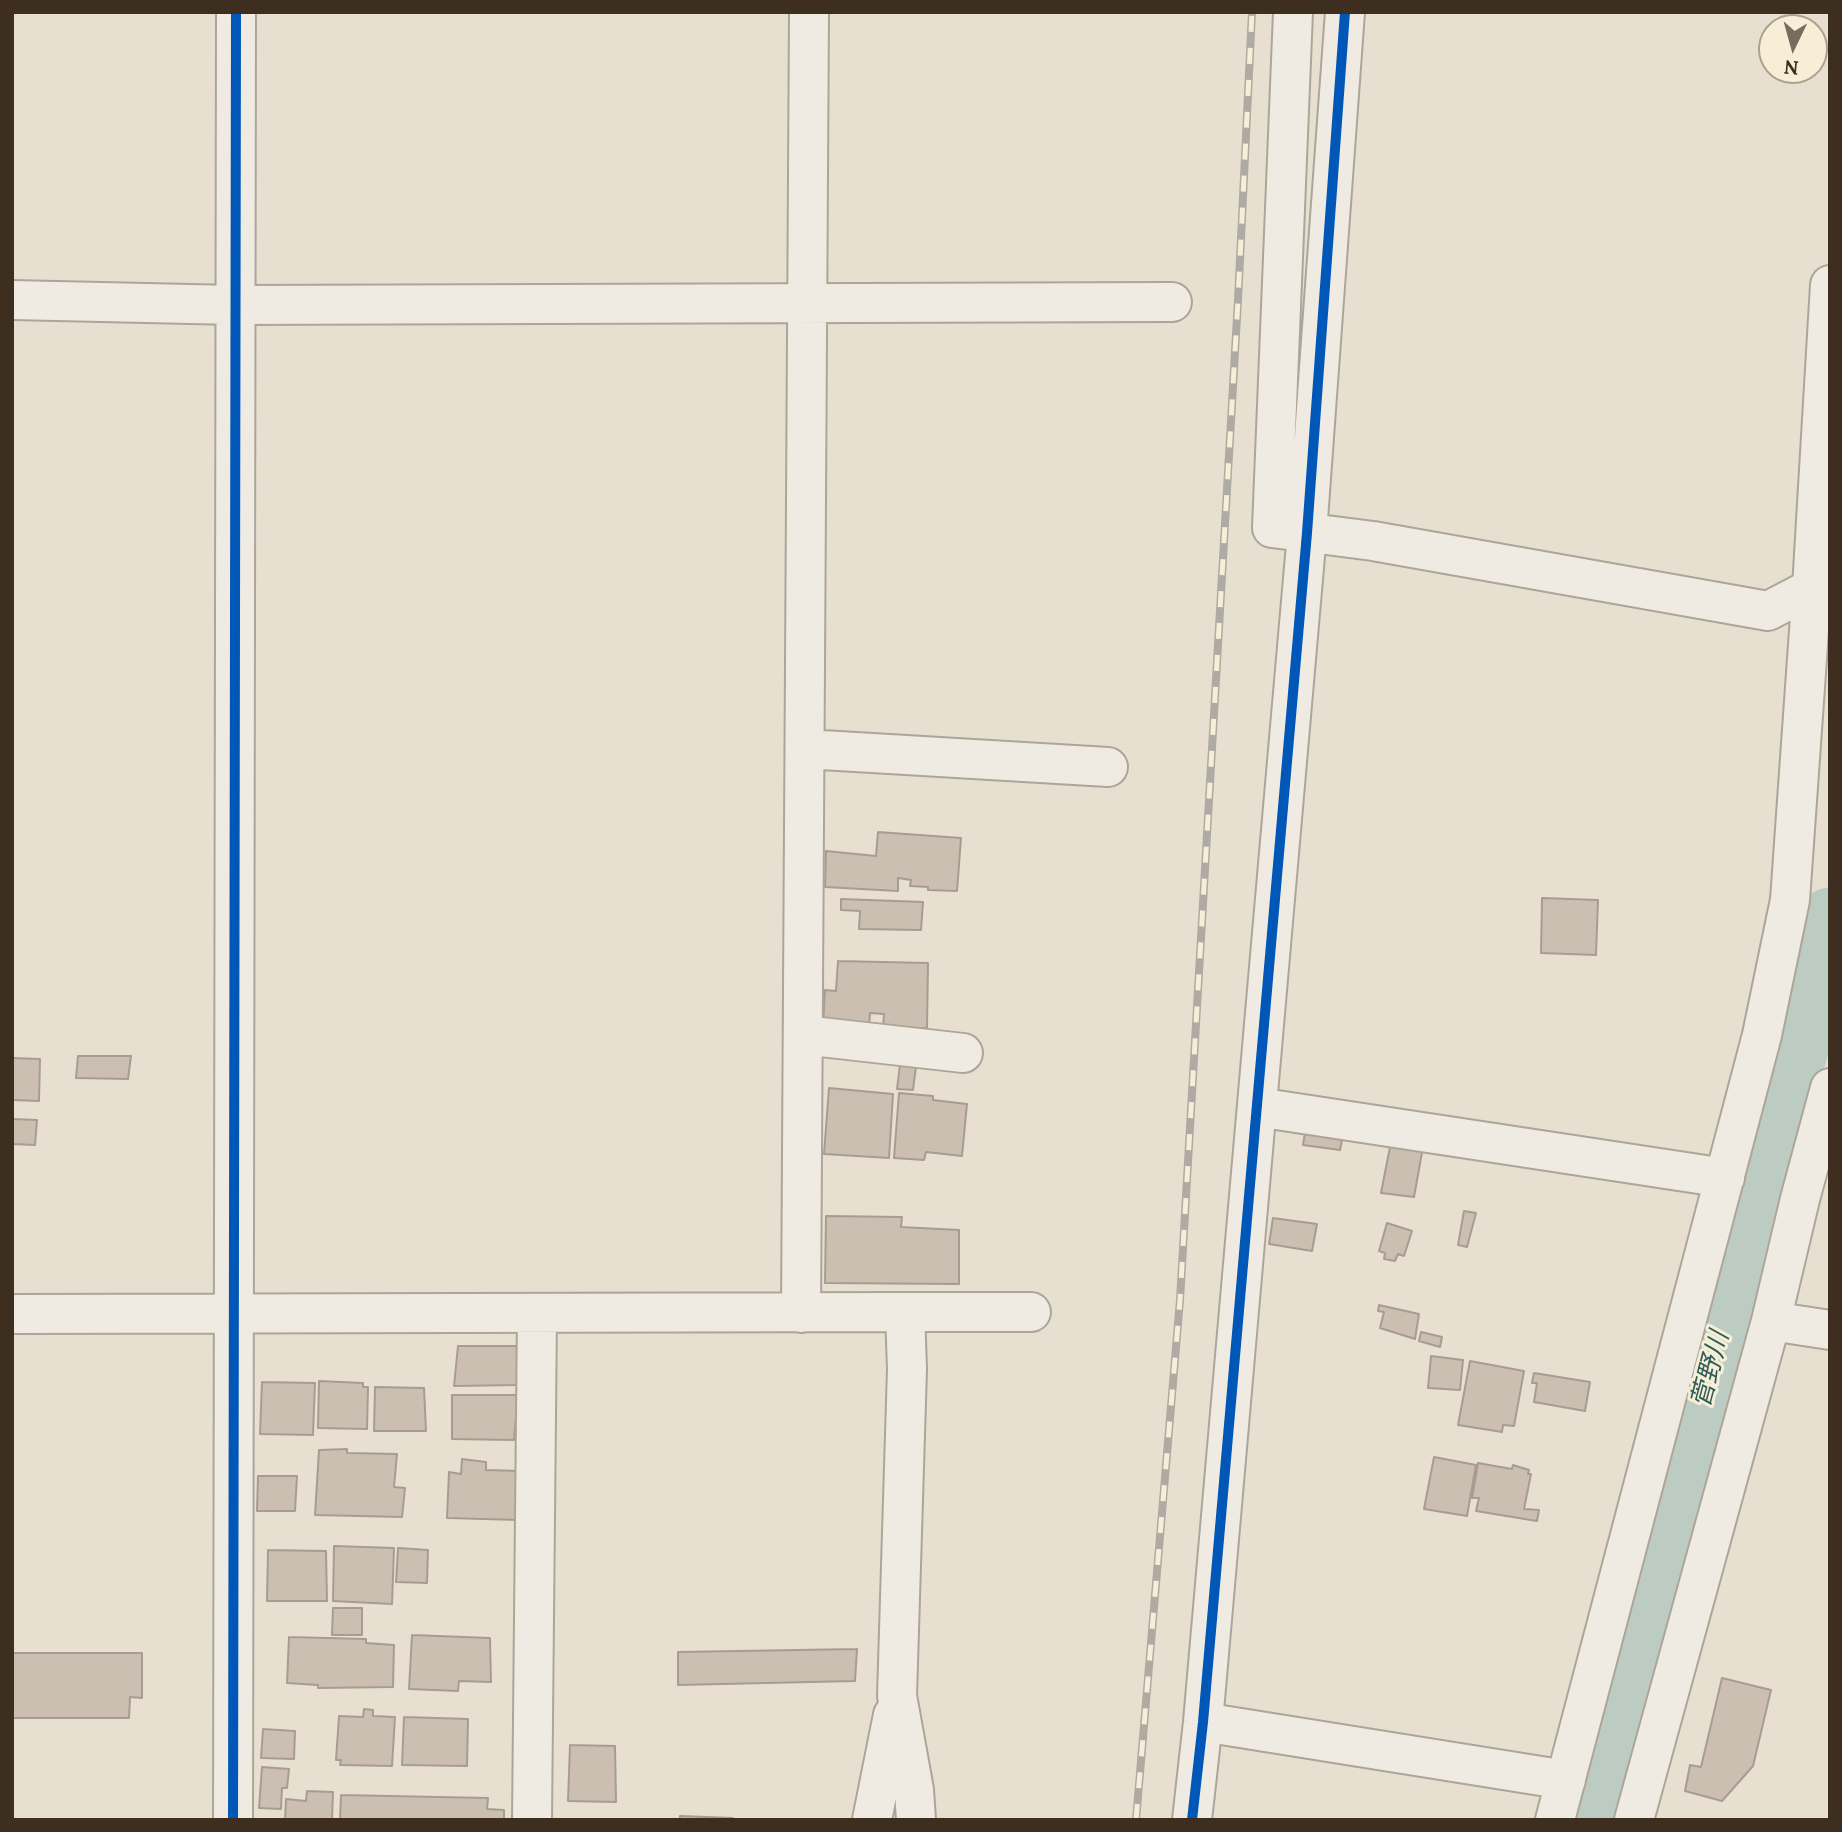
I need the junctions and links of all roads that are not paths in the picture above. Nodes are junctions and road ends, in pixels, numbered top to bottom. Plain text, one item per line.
1 (236, 12) edge
2 (809, 12) edge
3 (1293, 12) edge
4 (1345, 12) edge
5 (1830, 285) edge
6 (12, 300) edge
7 (1172, 302) dead end
8 (807, 303) junction
9 (235, 305) junction
10 (1307, 533) junction
11 (1824, 589) edge
12 (804, 749) junction
13 (1108, 767) dead end
14 (803, 1035) junction
15 (963, 1053) dead end
16 (1830, 1088) edge
17 (1257, 1107) junction
18 (1725, 1178) junction
19 (905, 1312) junction
20 (1031, 1312) dead end
21 (233, 1313) junction
22 (801, 1313) junction
23 (12, 1314) edge
24 (537, 1314) junction
25 (1771, 1321) junction
26 (1830, 1330) edge
27 (897, 1696) junction
28 (1203, 1721) junction
29 (1566, 1780) junction
30 (233, 1820) edge
31 (532, 1820) edge
32 (872, 1820) edge
33 (916, 1820) edge
34 (1192, 1820) edge
35 (1555, 1820) edge
36 (1634, 1820) edge

1 - 9 street
2 - 8 street
3 - 10 street
4 - 10 street
5 - 11 street
6 - 9 street
7 - 8 street
8 - 9 street
8 - 12 street
9 - 21 street
10 - 11 street
10 - 17 street
11 - 18 street
12 - 13 street
12 - 14 street
14 - 15 street
14 - 22 street
16 - 25 street
17 - 18 street
17 - 28 street
18 - 29 street
19 - 20 street
19 - 22 street
19 - 27 street
21 - 23 street
21 - 24 street
21 - 30 street
22 - 24 street
24 - 31 street
25 - 26 street
25 - 36 street
27 - 32 street
27 - 33 street
28 - 29 street
28 - 34 street
29 - 35 street

